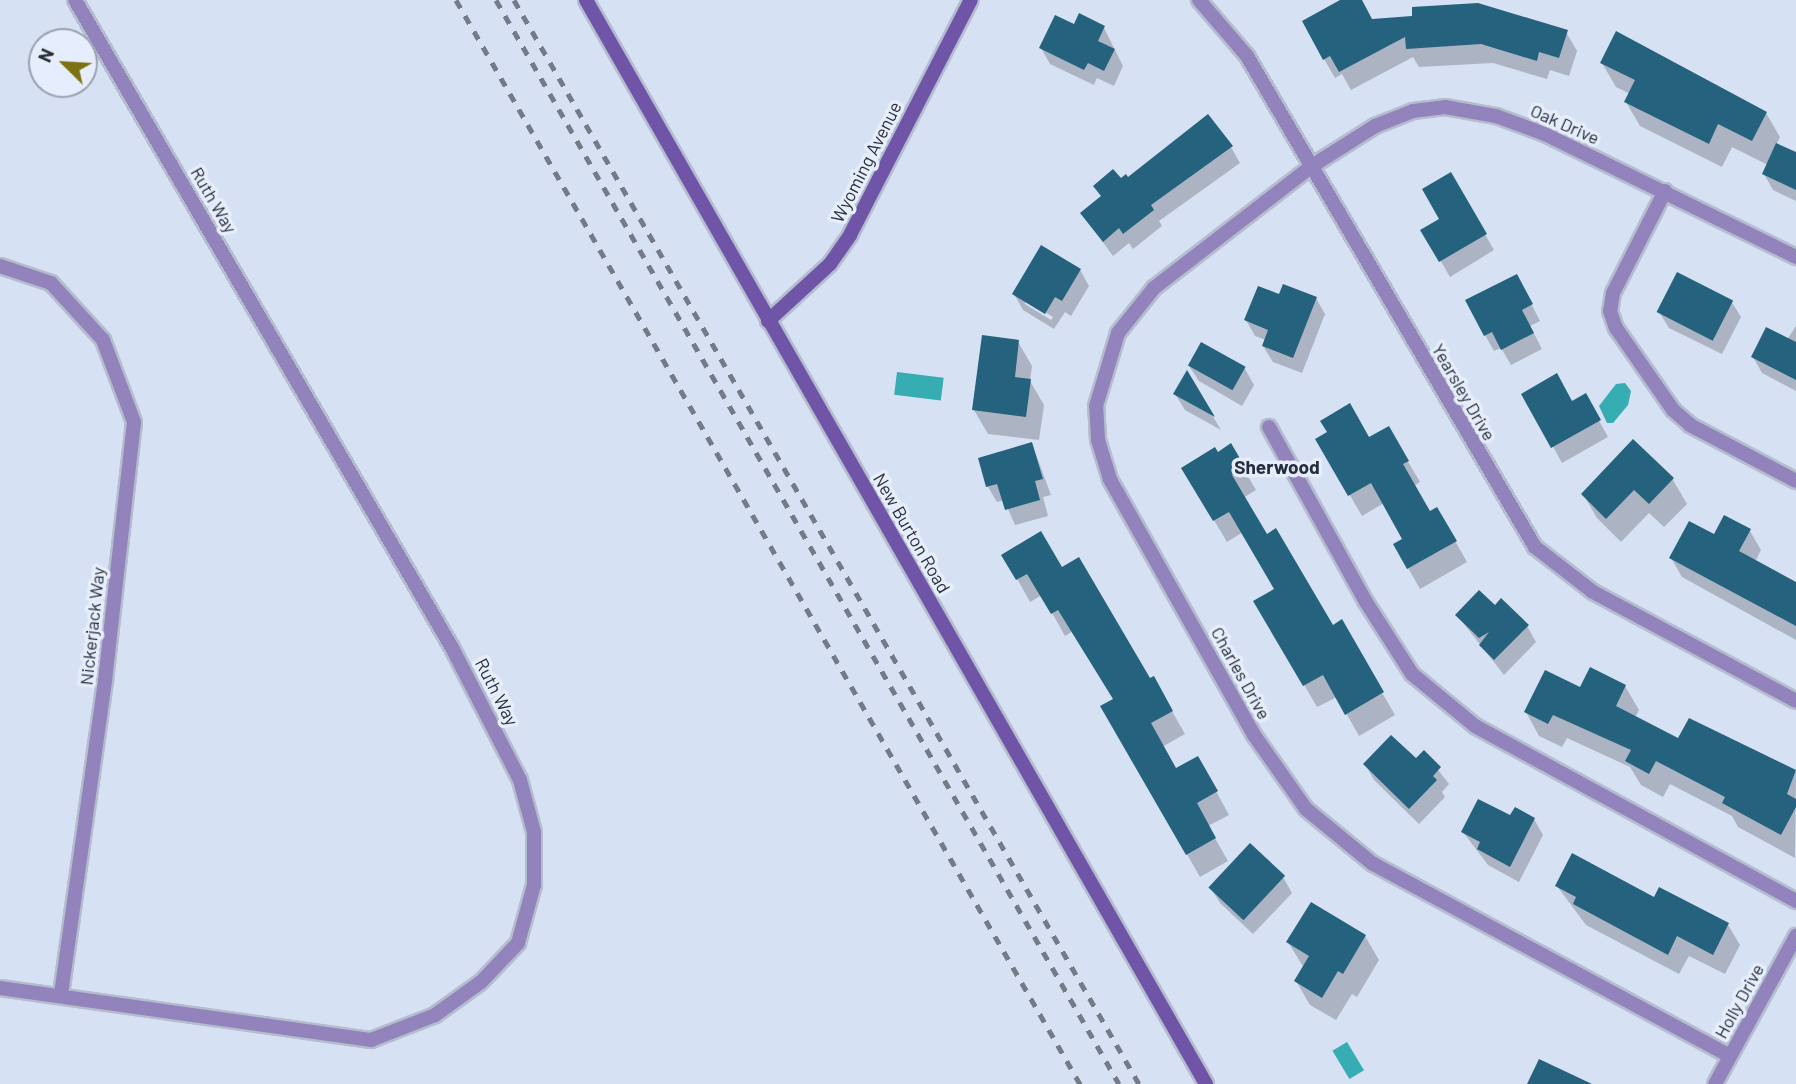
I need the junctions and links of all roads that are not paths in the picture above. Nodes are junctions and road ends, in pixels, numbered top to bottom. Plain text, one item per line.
1 (75, 0) edge
2 (586, 0) edge
3 (971, 0) edge
4 (1199, 0) edge
5 (1312, 166) junction
6 (1665, 191) junction
7 (1796, 257) edge
8 (0, 266) edge
9 (768, 321) junction
10 (1269, 426) dead end
11 (1796, 481) edge
12 (1796, 701) edge
13 (1796, 901) edge
14 (1796, 936) edge
15 (0, 988) edge
16 (61, 996) junction
17 (1730, 1056) junction
18 (1206, 1084) edge
19 (1715, 1084) edge

1 - 16 street, Ruth Way
2 - 9 street, New Burton Road
3 - 9 street, Wyoming Avenue
4 - 5 street, Yearsley Drive
5 - 6 street, Oak Drive
5 - 12 street, Yearsley Drive
5 - 17 street, Charles Drive
6 - 7 street, Oak Drive
6 - 11 street
8 - 16 street, Nickerjack Way
9 - 18 street, New Burton Road
10 - 13 street
14 - 17 street, Holly Drive
15 - 16 street, Ruth Way
17 - 19 street, Holly Drive

